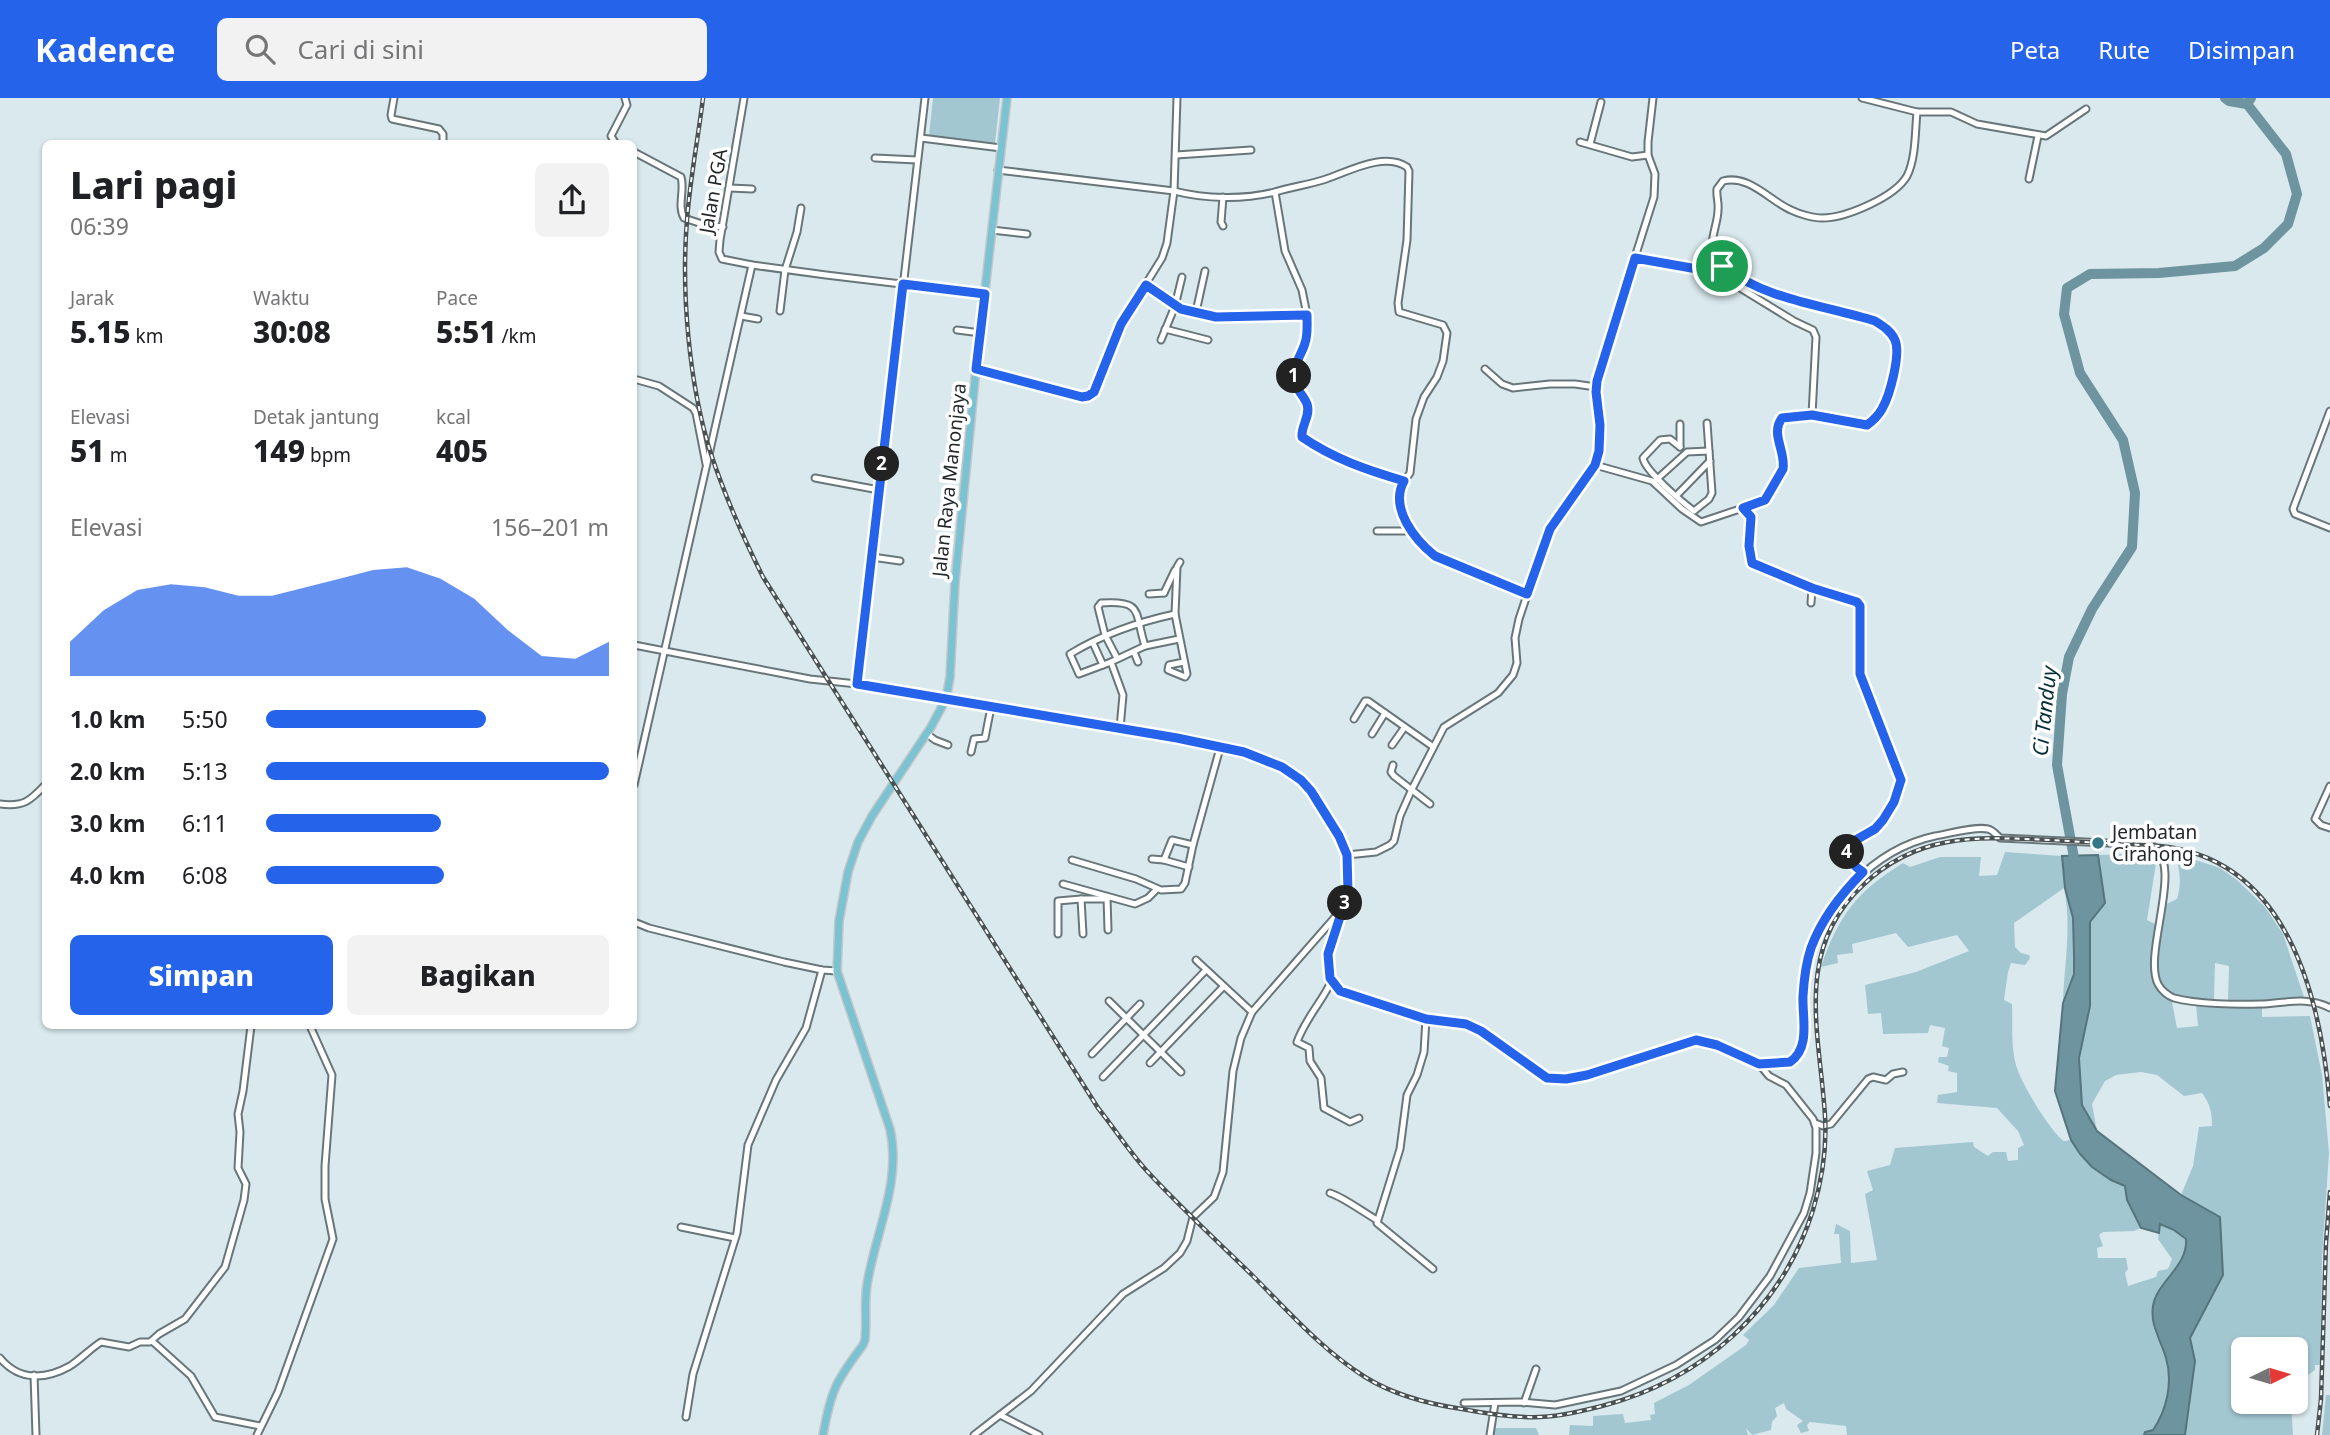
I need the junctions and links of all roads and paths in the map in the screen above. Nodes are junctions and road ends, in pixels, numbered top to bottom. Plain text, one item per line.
1 (394, 98) edge
2 (625, 98) edge
3 (744, 98) edge
4 (925, 98) edge
5 (1007, 98) edge
6 (1177, 98) edge
7 (1653, 98) edge
8 (1862, 98) edge
9 (1601, 102) dead end
10 (2086, 109) dead end
11 (1917, 112) junction
12 (2038, 136) junction
13 (921, 138) junction
14 (443, 140) edge
15 (614, 140) edge
16 (1580, 142) dead end
17 (1590, 144) junction
18 (1001, 148) junction
19 (1251, 150) dead end
20 (637, 154) edge
21 (1176, 155) junction
22 (1648, 155) junction
23 (875, 158) dead end
24 (917, 160) junction
25 (999, 170) junction
26 (2029, 179) dead end
27 (730, 188) junction
28 (752, 189) dead end
29 (1174, 191) junction
30 (1275, 192) junction
31 (1223, 197) junction
32 (801, 208) dead end
33 (723, 226) junction
34 (1223, 226) dead end
35 (992, 230) junction
36 (1027, 234) dead end
37 (1635, 258) junction
38 (752, 265) junction
39 (1722, 266) junction
40 (785, 270) junction
41 (1205, 271) dead end
42 (1714, 272) junction
43 (1182, 277) dead end
44 (903, 284) junction
45 (1146, 285) junction
46 (985, 294) junction
47 (1175, 306) junction
48 (780, 311) dead end
49 (1196, 312) junction
50 (1307, 315) junction
51 (741, 316) junction
52 (758, 319) dead end
53 (1165, 329) junction
54 (957, 330) dead end
55 (981, 333) junction
56 (1161, 340) dead end
57 (1208, 340) dead end
58 (976, 369) junction
59 (1485, 369) dead end
60 (637, 380) edge
61 (1596, 387) junction
62 (2330, 411) edge
63 (1812, 415) junction
64 (1707, 423) dead end
65 (1680, 433) dead end
66 (1680, 447) junction
67 (1709, 451) junction
68 (1680, 457) junction
69 (1710, 461) junction
70 (1595, 465) junction
71 (707, 467) junction
72 (815, 478) dead end
73 (1659, 478) junction
74 (1404, 481) junction
75 (1652, 481) junction
76 (879, 490) junction
77 (1677, 495) junction
78 (1743, 508) junction
79 (2330, 528) edge
80 (1377, 531) dead end
81 (1410, 531) junction
82 (872, 556) junction
83 (900, 561) dead end
84 (1812, 588) junction
85 (1164, 593) junction
86 (1174, 593) junction
87 (1149, 594) dead end
88 (1527, 594) junction
89 (1811, 603) dead end
90 (1175, 614) junction
91 (1138, 622) junction
92 (1105, 635) junction
93 (1179, 639) junction
94 (1093, 643) junction
95 (637, 646) edge
96 (1145, 646) junction
97 (665, 652) junction
98 (1134, 652) junction
99 (1117, 658) junction
100 (1111, 662) junction
101 (1138, 662) dead end
102 (1184, 662) dead end
103 (1103, 664) junction
104 (857, 684) junction
105 (946, 699) junction
106 (991, 706) junction
107 (1385, 713) junction
108 (1354, 719) dead end
109 (1120, 728) junction
110 (1404, 728) junction
111 (926, 734) junction
112 (1372, 734) dead end
113 (948, 745) dead end
114 (1392, 745) dead end
115 (1432, 746) junction
116 (1220, 748) junction
117 (971, 752) dead end
118 (1393, 765) dead end
119 (637, 770) edge
120 (2330, 786) edge
121 (42, 788) edge
122 (1412, 789) junction
123 (0, 804) edge
124 (1430, 804) dead end
125 (2330, 828) edge
126 (1193, 845) junction
127 (1347, 855) junction
128 (1152, 859) dead end
129 (1072, 860) dead end
130 (1164, 860) junction
131 (1189, 867) junction
132 (1863, 872) junction
133 (1063, 884) dead end
134 (1157, 889) junction
135 (1107, 898) junction
136 (1081, 900) junction
137 (1344, 906) junction
138 (637, 923) edge
139 (1108, 930) dead end
140 (1083, 933) dead end
141 (1058, 934) dead end
142 (1196, 960) dead end
143 (822, 970) junction
144 (1206, 970) junction
145 (837, 971) junction
146 (1332, 980) junction
147 (1223, 988) junction
148 (1109, 1000) dead end
149 (1140, 1004) dead end
150 (2330, 1008) edge
151 (1252, 1012) junction
152 (1126, 1017) junction
153 (1426, 1019) junction
154 (251, 1029) edge
155 (311, 1029) edge
156 (1143, 1035) junction
157 (1161, 1052) junction
158 (1092, 1054) dead end
159 (1150, 1063) dead end
160 (1759, 1064) junction
161 (1181, 1072) dead end
162 (1903, 1072) dead end
163 (1103, 1077) dead end
164 (1359, 1118) dead end
165 (1815, 1123) junction
166 (1330, 1193) dead end
167 (1377, 1220) junction
168 (681, 1227) dead end
169 (735, 1238) junction
170 (1433, 1269) dead end
171 (152, 1341) junction
172 (0, 1358) edge
173 (1536, 1369) dead end
174 (34, 1375) junction
175 (1464, 1403) dead end
176 (1495, 1403) junction
177 (1524, 1403) junction
178 (1000, 1415) junction
179 (685, 1417) dead end
180 (260, 1426) junction
181 (36, 1435) edge
182 (257, 1435) edge
183 (823, 1435) edge
184 (974, 1435) edge
185 (1039, 1435) edge
186 (1490, 1435) edge

1 - 14 street
2 - 15 street
3 - 27 street, Jalan PGA
4 - 13 street
5 - 18 main road, Jalan Raya Manonjaya
6 - 21 street
7 - 22 street
8 - 11 street
9 - 17 street
10 - 12 street
11 - 12 street
11 - 39 street
12 - 26 street
13 - 18 street
13 - 24 street
16 - 17 street
17 - 22 street
18 - 25 main road, Jalan Raya Manonjaya
19 - 21 street
20 - 33 street
21 - 29 street
22 - 37 street
23 - 24 street
24 - 44 street
25 - 29 street
25 - 35 main road, Jalan Raya Manonjaya
27 - 28 street
27 - 33 street, Jalan PGA
29 - 31 street
29 - 45 street
30 - 31 street
30 - 50 street
30 - 74 street
31 - 34 street
32 - 40 street
33 - 38 street, Jalan PGA
35 - 36 street
35 - 46 main road, Jalan Raya Manonjaya
37 - 42 street
37 - 61 street
38 - 40 street
38 - 51 street
39 - 42 street
39 - 63 street
40 - 44 street
40 - 48 street
41 - 49 street
42 - 63 street
43 - 47 street
44 - 46 street
44 - 76 street
45 - 47 street
45 - 58 street
46 - 55 main road, Jalan Raya Manonjaya
47 - 49 street
47 - 53 street
49 - 50 street
50 - 74 street
51 - 52 street
51 - 71 street
53 - 56 street
53 - 57 street
54 - 55 street
55 - 58 main road, Jalan Raya Manonjaya
58 - 105 main road, Jalan Raya Manonjaya
59 - 61 street
60 - 71 street
61 - 70 street
62 - 79 street
63 - 78 street
64 - 67 street
65 - 66 street
66 - 68 street
66 - 73 street
67 - 68 street
67 - 69 street
68 - 73 street
69 - 77 street
69 - 77 street
70 - 75 street
70 - 88 street
71 - 97 street
72 - 76 street
73 - 75 street
73 - 77 street
74 - 81 street
75 - 78 street
76 - 82 street
78 - 84 street
80 - 81 street
81 - 88 street
82 - 83 street
82 - 104 street
84 - 89 street
84 - 132 street
85 - 86 street
85 - 86 street
85 - 87 street
86 - 90 street
88 - 115 street
90 - 91 street
90 - 93 street
91 - 92 street
91 - 92 street
91 - 96 street
92 - 94 street
92 - 99 street
93 - 96 street
93 - 102 street
94 - 103 street
94 - 103 street
95 - 97 street
96 - 98 street
97 - 104 street
97 - 119 street
98 - 99 street
98 - 101 street
99 - 100 street
100 - 103 street
100 - 109 street
104 - 105 street
105 - 106 street
105 - 111 main road
106 - 109 street
106 - 117 street
107 - 108 street
107 - 110 street
107 - 112 street
109 - 116 street
110 - 114 street
110 - 115 street
111 - 113 street
111 - 145 main road
115 - 122 street
116 - 126 street
116 - 127 street
118 - 122 street
120 - 125 street
121 - 123 street
122 - 124 street
122 - 127 street
126 - 130 street
126 - 131 street
127 - 137 street
128 - 130 street
129 - 134 street
130 - 131 street
131 - 134 street
132 - 150 street
132 - 160 street
133 - 135 street
134 - 135 street
135 - 136 street
135 - 139 street
136 - 140 street
136 - 141 street
137 - 146 street
137 - 151 street
138 - 143 street
142 - 144 street
143 - 145 street
143 - 169 street
144 - 147 street
144 - 156 street
145 - 183 main road
146 - 153 street
146 - 164 street
147 - 151 street
147 - 157 street
148 - 152 street
149 - 152 street
151 - 178 street
152 - 156 street
152 - 158 street
153 - 160 street
153 - 167 street
154 - 171 street
155 - 180 street
156 - 157 street
156 - 163 street
157 - 159 street
157 - 161 street
160 - 165 street
162 - 165 street
165 - 177 street
166 - 167 street
167 - 170 street
168 - 169 street
169 - 179 street
171 - 174 street
171 - 180 street
172 - 174 street
173 - 177 street
174 - 181 street
175 - 176 street
176 - 177 street
176 - 186 street
178 - 184 street
178 - 185 street
180 - 182 street

